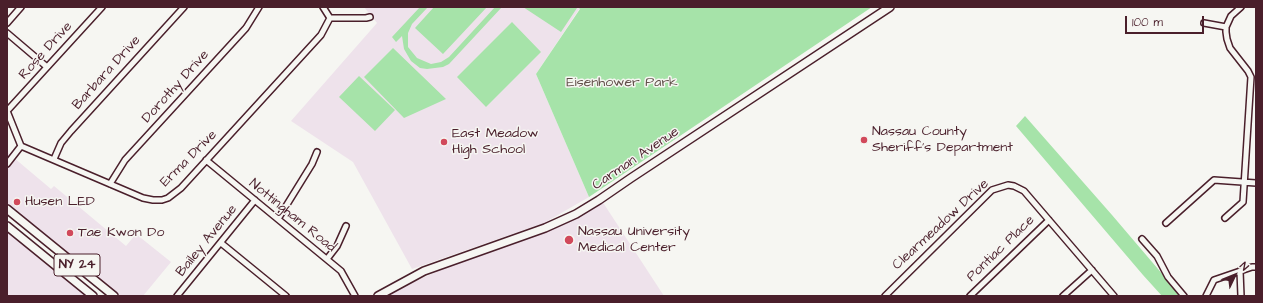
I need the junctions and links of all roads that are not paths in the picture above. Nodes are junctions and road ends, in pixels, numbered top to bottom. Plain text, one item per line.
1 (21, 7) edge
2 (102, 7) edge
3 (184, 7) edge
4 (259, 7) edge
5 (323, 7) edge
6 (890, 7) edge
7 (1241, 7) edge
8 (370, 17) dead end
9 (330, 18) junction
10 (7, 22) edge
11 (1204, 23) dead end
12 (1226, 27) junction
13 (7, 33) edge
14 (47, 67) junction
15 (7, 111) edge
16 (21, 146) junction
17 (316, 152) dead end
18 (54, 159) junction
19 (206, 160) junction
20 (7, 164) edge
21 (1244, 182) junction
22 (1256, 183) edge
23 (110, 184) junction
24 (255, 200) junction
25 (7, 209) edge
26 (1225, 218) dead end
27 (278, 219) junction
28 (1049, 220) junction
29 (1166, 223) dead end
30 (7, 226) edge
31 (346, 226) dead end
32 (1142, 239) dead end
33 (221, 243) junction
34 (327, 259) junction
35 (1256, 267) edge
36 (1092, 270) junction
37 (1240, 271) junction
38 (93, 296) edge
39 (114, 296) edge
40 (177, 296) edge
41 (286, 296) edge
42 (355, 296) edge
43 (378, 296) edge
44 (886, 296) edge
45 (970, 296) edge
46 (1063, 296) edge
47 (1114, 296) edge
48 (1184, 296) edge
49 (1206, 296) edge
50 (1241, 296) edge

1 - 10 street
2 - 14 street, Rose Drive
3 - 18 street, Barbara Drive
4 - 23 street, Dorothy Drive
5 - 9 street
6 - 43 main road, Carman Avenue
7 - 12 street
8 - 9 street
9 - 19 street, Erma Drive
11 - 12 street
12 - 21 street
13 - 14 street
14 - 15 street, Rose Drive
15 - 16 street
16 - 18 street, Erma Drive
16 - 20 street
17 - 27 street
18 - 23 street, Erma Drive
19 - 23 street, Erma Drive
19 - 24 street, Nottingham Road
21 - 22 street
21 - 26 street
21 - 29 street
24 - 27 street, Nottingham Road
24 - 33 street, Bailey Avenue
25 - 39 main road, NY 24
27 - 34 street, Nottingham Road
28 - 36 street, Clearmeadow Drive
28 - 44 street, Clearmeadow Drive
28 - 45 street, Pontiac Place
30 - 38 main road, NY 24
31 - 34 street
32 - 48 street
33 - 40 street, Bailey Avenue
33 - 41 street
34 - 42 street, Nottingham Road
35 - 37 street
36 - 46 street
36 - 47 street, Clearmeadow Drive
37 - 49 street
37 - 50 street

